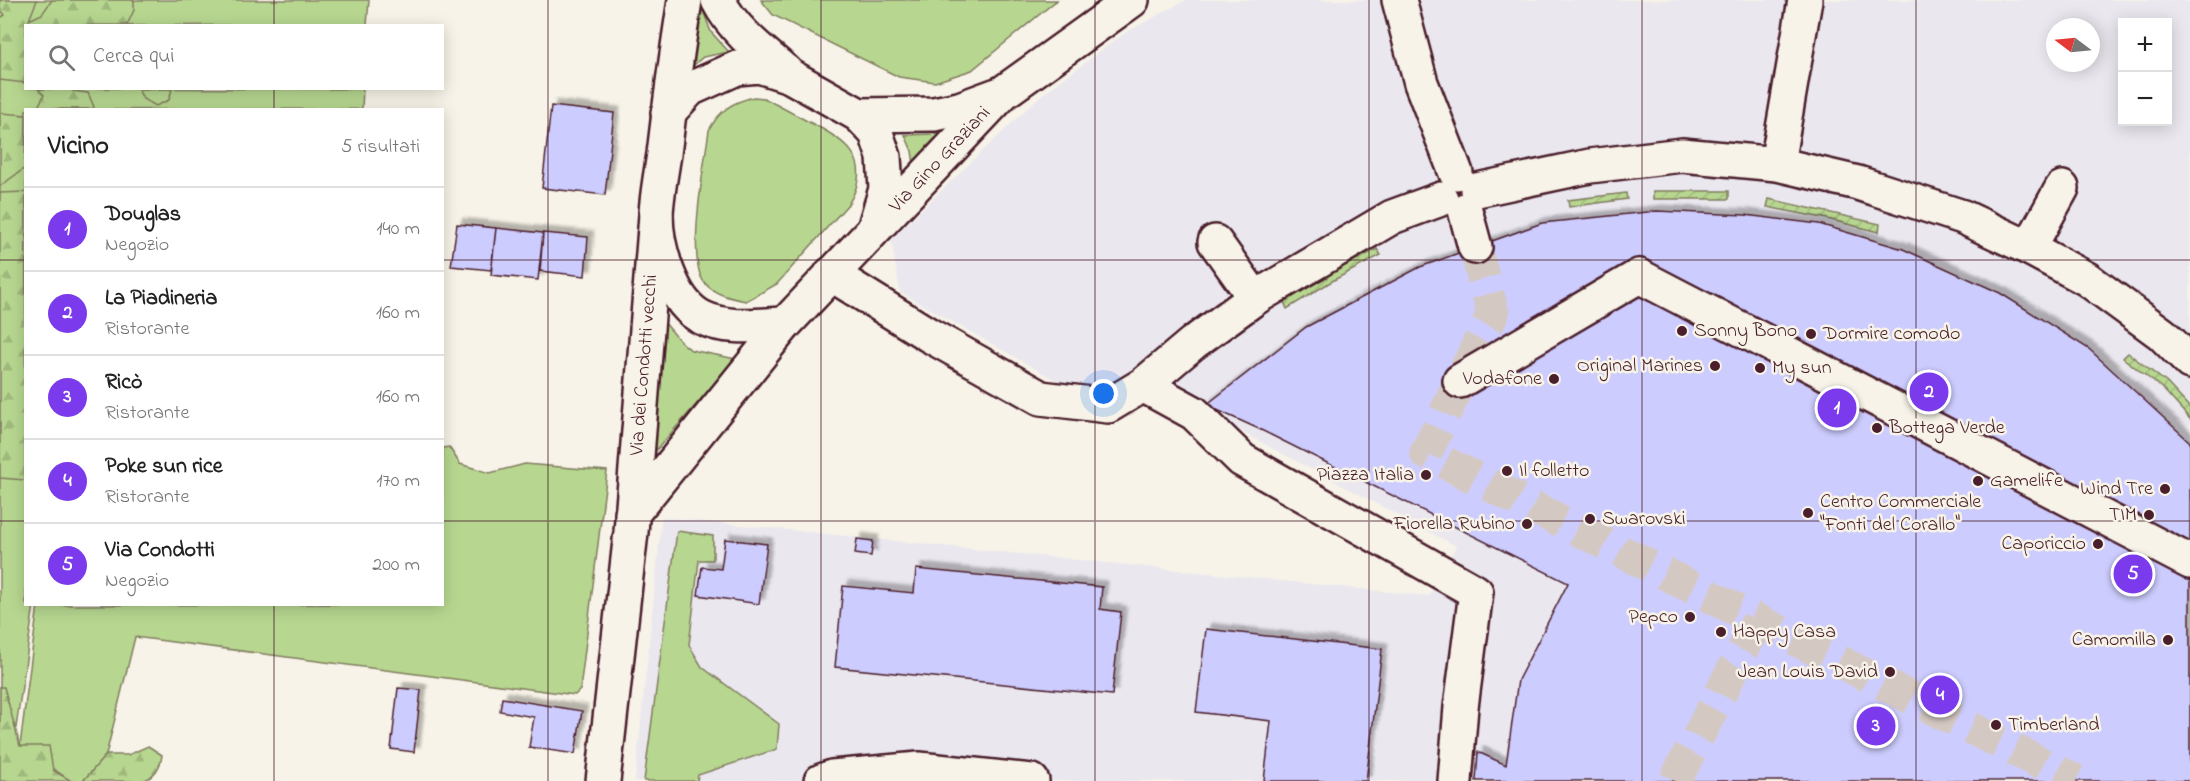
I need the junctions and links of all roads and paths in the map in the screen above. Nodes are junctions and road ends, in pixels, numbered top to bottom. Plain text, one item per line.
1 (685, 0) edge
2 (718, 0) edge
3 (1132, 0) edge
4 (1399, 0) edge
5 (1805, 0) edge
6 (790, 76) junction
7 (1004, 92) junction
8 (669, 113) junction
9 (859, 115) junction
10 (1777, 164) junction
11 (2062, 188) dead end
12 (1460, 193) junction
13 (656, 215) junction
14 (875, 228) junction
15 (1215, 242) dead end
16 (1475, 247) tunnel mouth
17 (2029, 248) junction
18 (831, 274) junction
19 (1255, 298) junction
20 (785, 324) junction
21 (2190, 362) edge
22 (1460, 381) dead end
23 (1143, 385) junction
24 (632, 514) junction
25 (2190, 562) edge
26 (868, 778) edge
27 (603, 781) edge
28 (821, 781) edge
29 (1032, 781) edge
30 (1455, 781) edge

1 - 8 street
2 - 6 street
3 - 7 street, Via Gino Graziani
4 - 12 street
5 - 10 street
6 - 8 street
6 - 9 street
7 - 9 street, Via Gino Graziani
7 - 14 street, Via Gino Graziani
8 - 13 street
9 - 14 street
10 - 12 street
10 - 17 street
11 - 17 street
12 - 16 street
12 - 19 street
13 - 20 street
13 - 24 street, Via dei Condotti vecchi
14 - 18 street, Via Gino Graziani
15 - 19 street
17 - 21 street
18 - 20 street, Via dei Condotti vecchi
18 - 23 street
19 - 23 street
20 - 24 street, Via dei Condotti vecchi
22 - 25 street
23 - 30 street
24 - 27 street, Via dei Condotti vecchi
26 - 28 street
26 - 29 street

